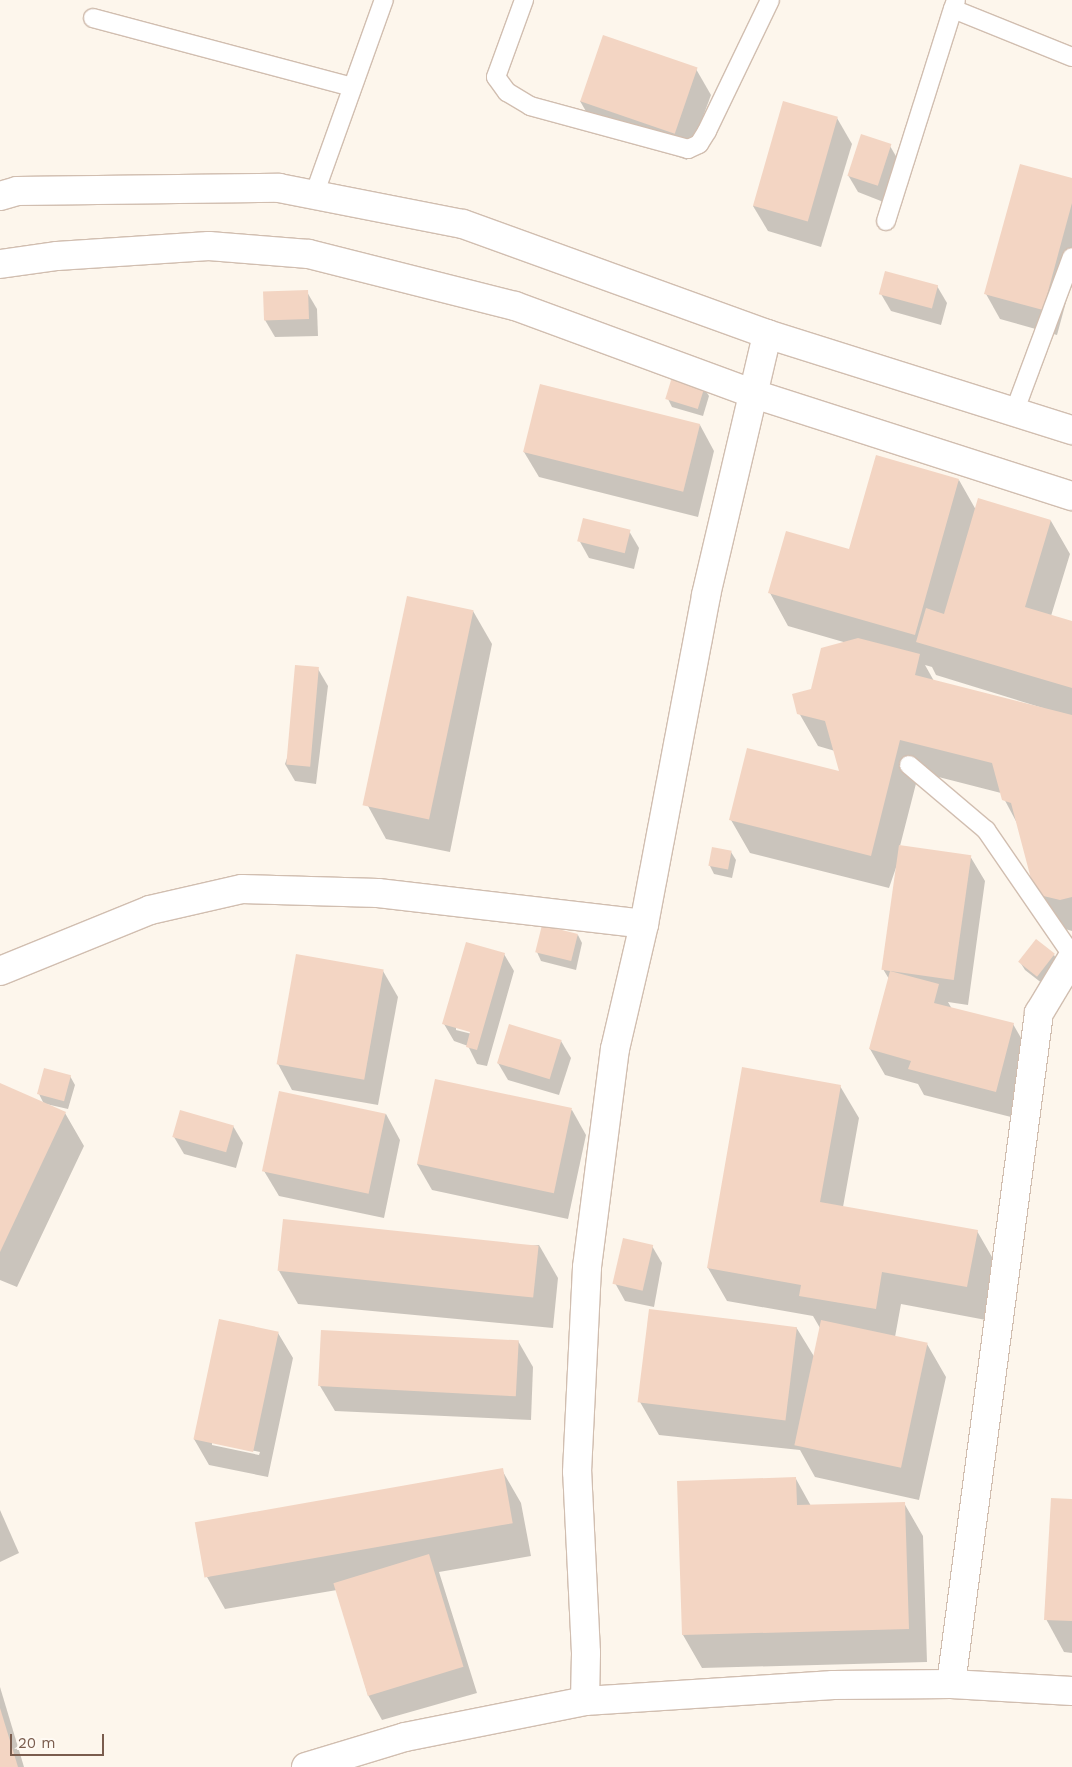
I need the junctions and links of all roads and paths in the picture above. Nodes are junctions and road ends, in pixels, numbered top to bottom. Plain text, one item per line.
1 (384, 0) edge
2 (524, 0) edge
3 (770, 0) edge
4 (954, 4) edge
5 (93, 18) dead end
6 (1072, 57) edge
7 (352, 87) junction
8 (314, 195) junction
9 (0, 196) edge
10 (886, 221) dead end
11 (1072, 257) edge
12 (0, 264) edge
13 (767, 334) junction
14 (751, 393) junction
15 (1015, 410) junction
16 (1072, 430) edge
17 (1072, 496) edge
18 (909, 765) dead end
19 (644, 924) junction
20 (1072, 956) edge
21 (0, 971) edge
22 (951, 1684) junction
23 (1072, 1691) edge
24 (584, 1701) junction
25 (306, 1767) edge

1 - 7 lane
2 - 3 lane
4 - 6 lane
4 - 10 lane
5 - 7 lane
7 - 8 lane
8 - 9 street
8 - 13 street
11 - 15 lane
12 - 14 street
13 - 14 street
13 - 15 street
14 - 17 street
14 - 19 street
15 - 16 street
18 - 20 lane
19 - 21 street
19 - 24 street
20 - 22 street
22 - 23 street
22 - 24 street
24 - 25 street

